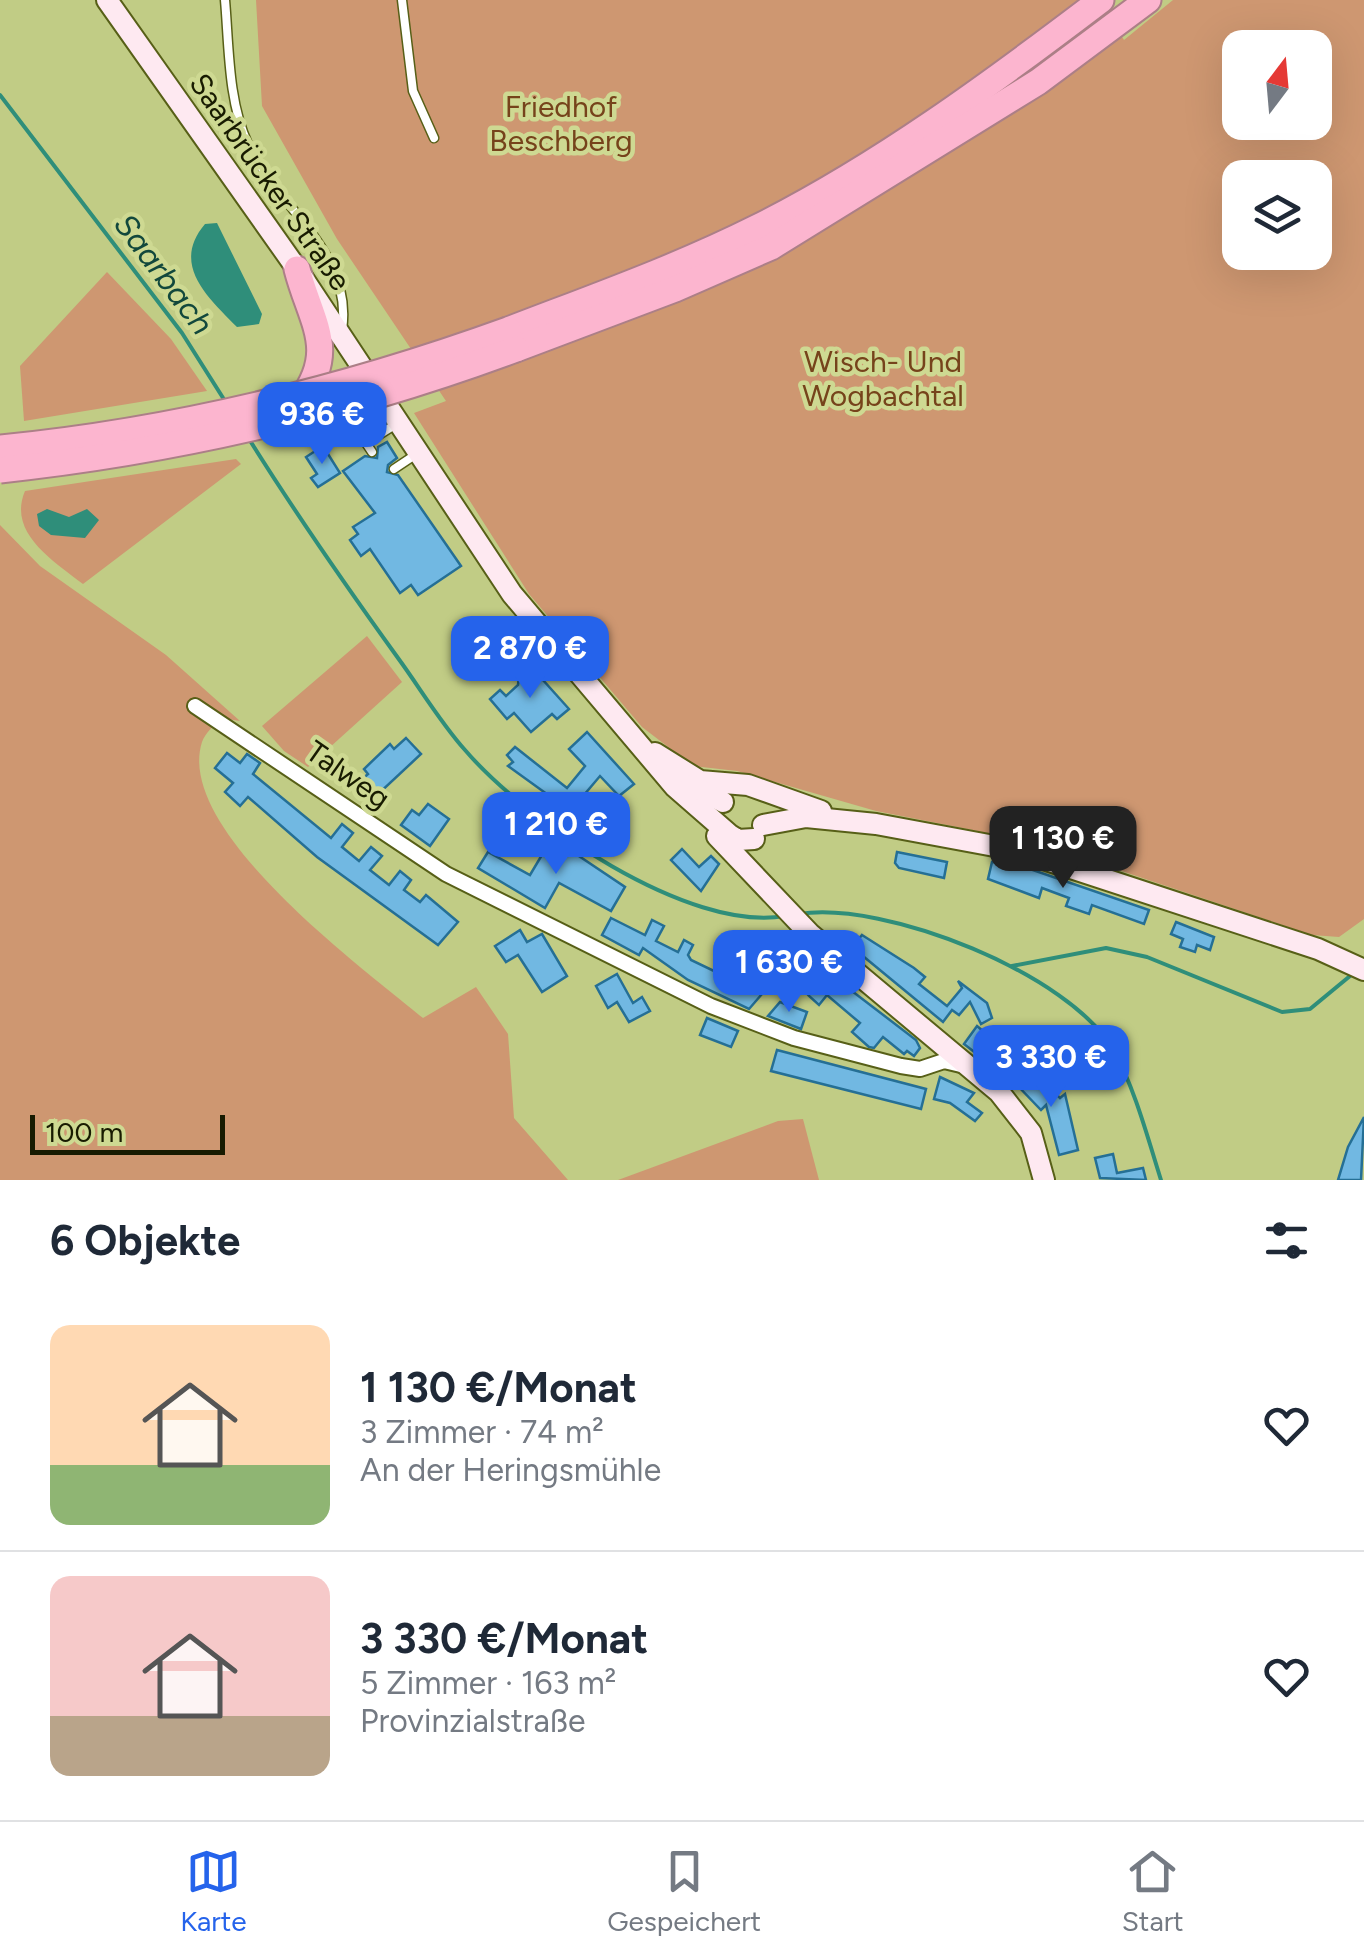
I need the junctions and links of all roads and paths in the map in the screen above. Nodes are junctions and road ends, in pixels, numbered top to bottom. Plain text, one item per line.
1 (107, 0) edge
2 (226, 0) edge
3 (402, 0) edge
4 (1101, 0) edge
5 (1148, 0) edge
6 (434, 138) dead end
7 (297, 269) junction
8 (341, 335) junction
9 (512, 340) junction
10 (376, 388) junction
11 (306, 404) junction
12 (276, 413) junction
13 (398, 422) junction
14 (0, 451) edge
15 (372, 452) dead end
16 (418, 452) junction
17 (0, 467) edge
18 (394, 469) dead end
19 (196, 706) dead end
20 (632, 736) junction
21 (655, 753) junction
22 (718, 809) junction
23 (821, 810) junction
24 (758, 824) junction
25 (876, 824) junction
26 (770, 896) junction
27 (1364, 970) edge
28 (970, 1068) junction
29 (1044, 1180) edge

1 - 7 main road, Saarbrücker Straße
2 - 8 lane
3 - 6 lane
4 - 9 highway
5 - 9 highway
7 - 8 main road, Saarbrücker Straße
7 - 11 highway
8 - 10 main road, Saarbrücker Straße
9 - 14 highway, bridge
9 - 17 highway, bridge
10 - 11 highway
10 - 13 main road, Saarbrücker Straße
11 - 12 highway
12 - 14 highway, bridge
12 - 17 highway, bridge
13 - 15 lane
13 - 16 main road, Saarbrücker Straße
16 - 18 lane
16 - 20 main road, Saarbrücker Straße
19 - 28 street, Talweg
20 - 21 main road
20 - 22 main road
21 - 22 main road
21 - 23 main road
22 - 24 main road
22 - 24 main road
22 - 26 main road
23 - 24 main road
23 - 25 main road
24 - 25 main road
24 - 26 main road
25 - 27 main road
26 - 28 main road
28 - 29 main road

